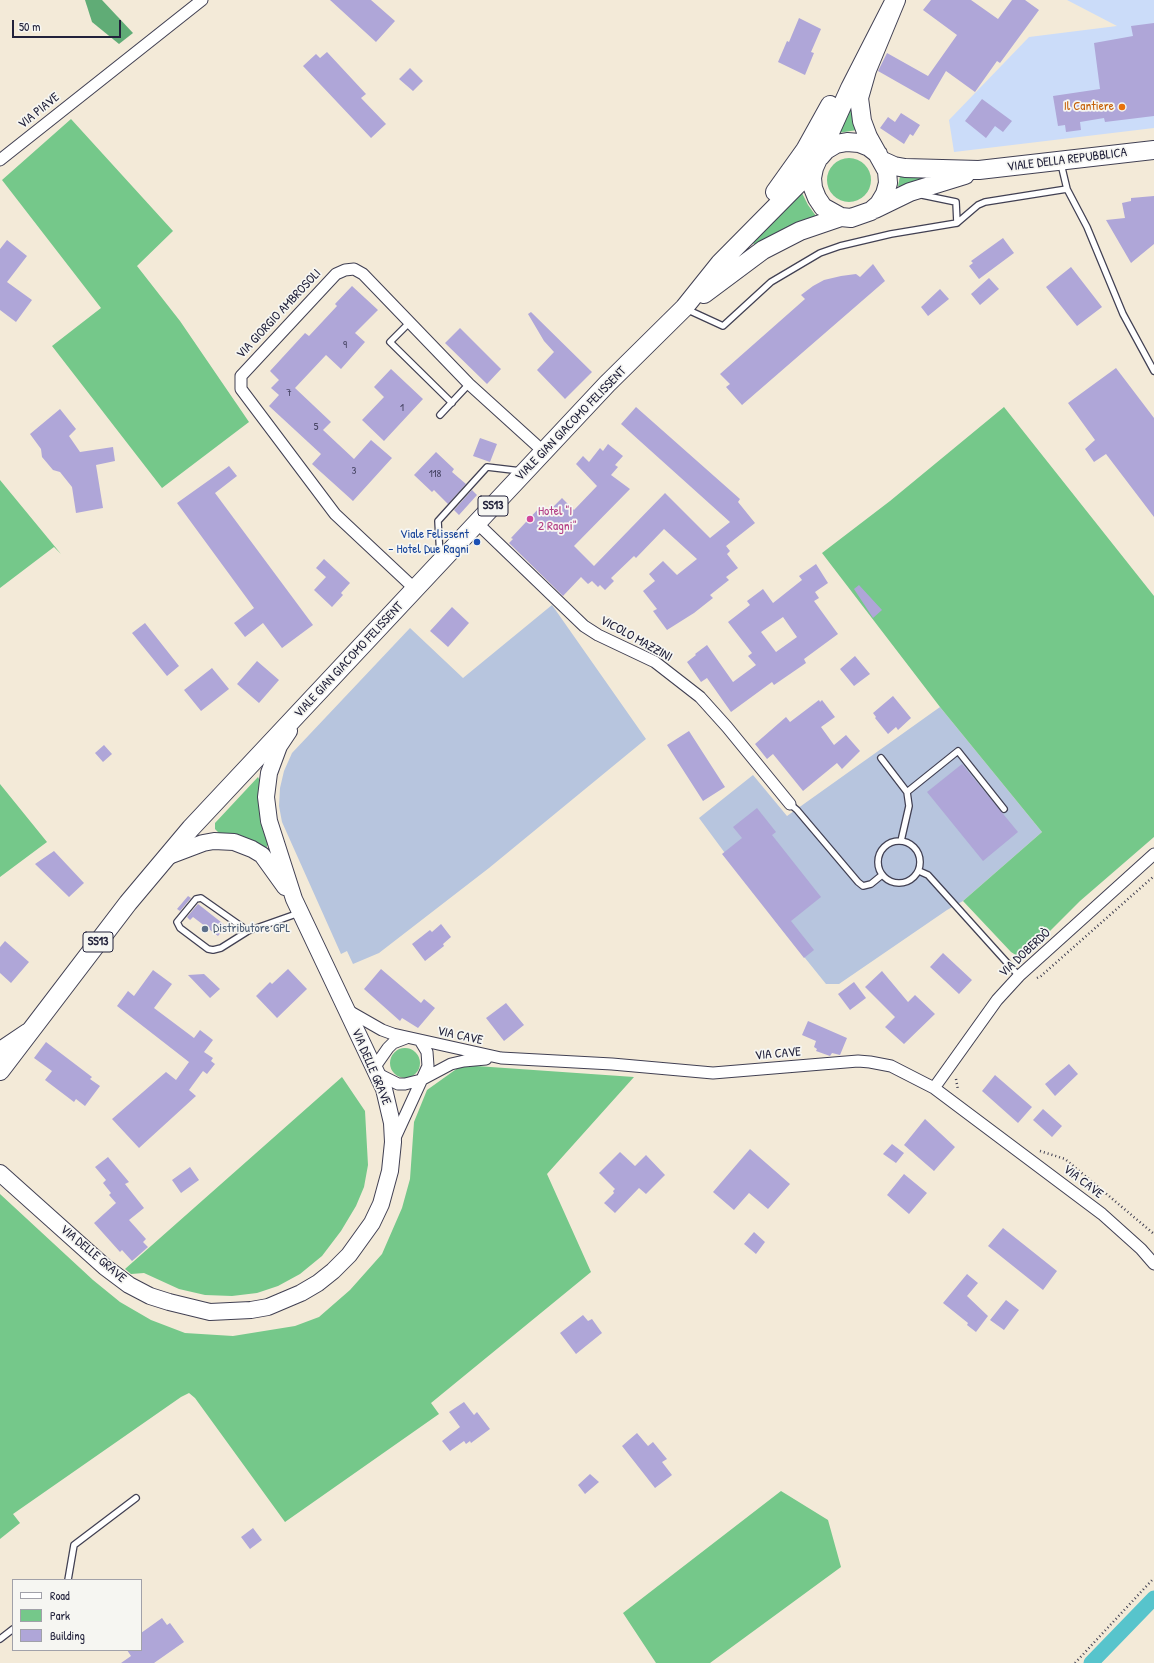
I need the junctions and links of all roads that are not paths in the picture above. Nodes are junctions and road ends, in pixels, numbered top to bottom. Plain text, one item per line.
1 (202, 0) edge
2 (895, 0) edge
3 (1154, 150) edge
4 (880, 158) junction
5 (0, 160) edge
6 (1059, 160) junction
7 (816, 163) junction
8 (979, 170) junction
9 (1067, 189) junction
10 (910, 192) junction
11 (871, 211) junction
12 (841, 217) junction
13 (957, 223) junction
14 (720, 263) junction
15 (684, 308) junction
16 (410, 322) junction
17 (1154, 371) edge
18 (469, 384) junction
19 (452, 403) junction
20 (440, 415) dead end
21 (544, 452) junction
22 (526, 471) junction
23 (478, 523) junction
24 (440, 563) junction
25 (415, 589) junction
26 (305, 707) junction
27 (881, 758) dead end
28 (907, 792) junction
29 (790, 804) joint
30 (1004, 809) dead end
31 (901, 841) junction
32 (1154, 854) edge
33 (164, 858) junction
34 (919, 871) junction
35 (882, 875) junction
36 (297, 906) junction
37 (248, 931) junction
38 (1019, 976) junction
39 (346, 1010) junction
40 (33, 1028) junction
41 (406, 1038) junction
42 (422, 1042) junction
43 (0, 1050) edge
44 (501, 1058) junction
45 (0, 1071) edge
46 (375, 1071) junction
47 (421, 1080) junction
48 (934, 1088) junction
49 (393, 1142) junction
50 (0, 1172) edge
51 (1154, 1264) edge
52 (136, 1498) dead end
53 (68, 1579) edge
54 (12, 1630) edge
55 (0, 1639) edge

1 - 5 street, VIA PIAVE
2 - 4 main road, VIALE GIAN GIACOMO FELISSENT
2 - 7 main road, VIALE GIAN GIACOMO FELISSENT
2 - 14 main road
3 - 6 main road, VIALE DELLA REPUBBLICA
4 - 7 main road, VIALE GIAN GIACOMO FELISSENT
4 - 8 main road
4 - 11 main road, VIALE GIAN GIACOMO FELISSENT
6 - 8 main road, VIALE DELLA REPUBBLICA
6 - 9 lane
7 - 12 main road, VIALE GIAN GIACOMO FELISSENT
7 - 14 main road, VIALE GIAN GIACOMO FELISSENT
8 - 10 main road
9 - 13 lane
9 - 17 lane
10 - 11 main road
10 - 13 lane
11 - 12 main road, VIALE GIAN GIACOMO FELISSENT
12 - 15 main road, VIALE GIAN GIACOMO FELISSENT
13 - 15 lane
14 - 15 main road, VIALE GIAN GIACOMO FELISSENT
15 - 21 main road, VIALE GIAN GIACOMO FELISSENT / SS13
16 - 18 street, VIA GIORGIO AMBROSOLI
16 - 19 lane
16 - 25 street, VIA GIORGIO AMBROSOLI
18 - 19 lane
18 - 21 street, VIA GIORGIO AMBROSOLI
19 - 20 lane
21 - 22 main road, VIALE GIAN GIACOMO FELISSENT / SS13
22 - 23 main road, VIALE GIAN GIACOMO FELISSENT / SS13
22 - 24 lane
23 - 24 main road, VIALE GIAN GIACOMO FELISSENT / SS13
23 - 29 street, VICOLO MAZZINI
24 - 25 main road, VIALE GIAN GIACOMO FELISSENT / SS13
25 - 26 main road, VIALE GIAN GIACOMO FELISSENT / SS13
26 - 33 main road, VIALE GIAN GIACOMO FELISSENT / SS13
26 - 36 main road, VIA DELLE GRAVE
27 - 28 lane
28 - 30 lane
28 - 31 lane
29 - 35 lane
31 - 34 lane
31 - 35 lane
32 - 38 street, VIA DOBERDÒ
33 - 36 main road, VIA DELLE GRAVE
33 - 40 main road, VIALE GIAN GIACOMO FELISSENT / SS13
34 - 35 lane
34 - 38 lane
36 - 37 lane
36 - 39 main road, VIA DELLE GRAVE
37 - 37 lane
38 - 48 street, VIA DOBERDÒ
39 - 41 street, VIA CAVE
39 - 46 main road, VIA DELLE GRAVE
40 - 43 main road
40 - 45 main road, VIALE GIAN GIACOMO FELISSENT
41 - 42 street, VIA CAVE
41 - 46 street
42 - 44 street, VIA CAVE
42 - 47 street
44 - 47 street
44 - 48 street, VIA CAVE
46 - 47 street
46 - 49 main road, VIA DELLE GRAVE
47 - 49 street
48 - 51 street, VIA CAVE
49 - 50 main road, VIA DELLE GRAVE
52 - 53 lane
54 - 55 lane

